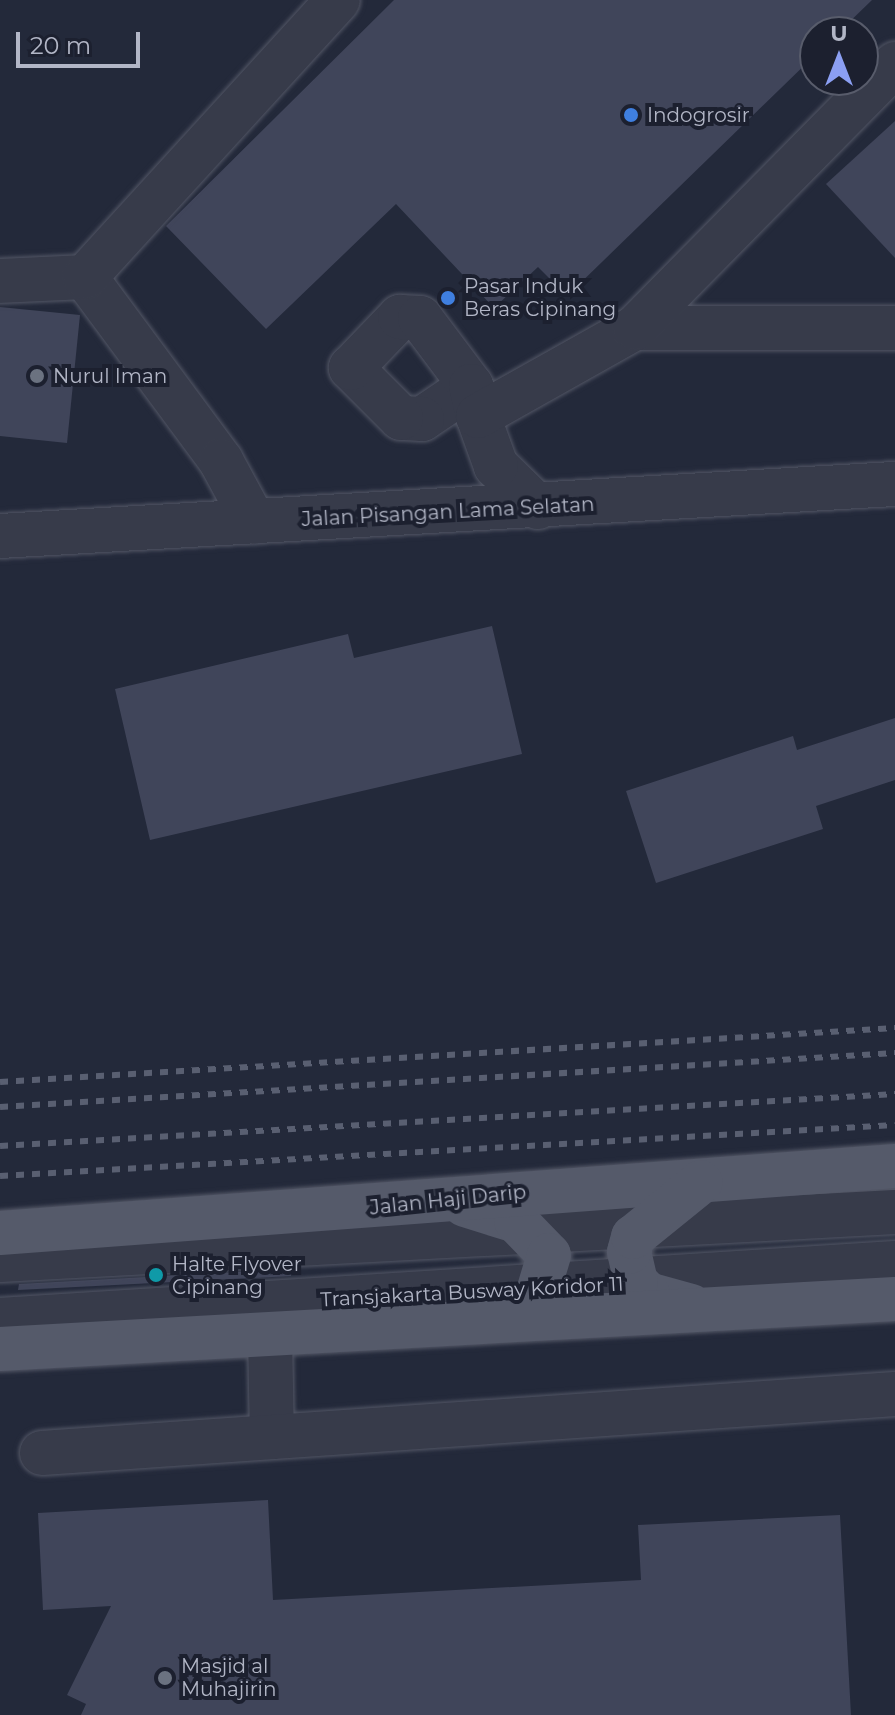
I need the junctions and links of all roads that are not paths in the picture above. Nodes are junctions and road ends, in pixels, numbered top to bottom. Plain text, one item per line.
1 (337, 1) edge
2 (895, 64) edge
3 (85, 277) junction
4 (0, 281) edge
5 (635, 328) junction
6 (895, 328) edge
7 (895, 484) edge
8 (538, 507) junction
9 (254, 522) junction
10 (0, 536) edge
11 (895, 1166) edge
12 (701, 1182) junction
13 (455, 1201) junction
14 (895, 1212) edge
15 (642, 1229) junction
16 (0, 1233) edge
17 (530, 1234) junction
18 (0, 1260) edge
19 (895, 1263) edge
20 (636, 1282) junction
21 (545, 1286) junction
22 (895, 1299) edge
23 (713, 1310) junction
24 (0, 1320) edge
25 (478, 1326) junction
26 (270, 1335) junction
27 (0, 1349) edge
28 (895, 1394) edge
29 (272, 1437) junction
30 (42, 1453) dead end

1 - 3 street
2 - 5 street
3 - 4 street
3 - 9 street
5 - 6 street
5 - 8 street
7 - 8 street, Jalan Pisangan Lama Selatan
8 - 9 street, Jalan Pisangan Lama Selatan
9 - 10 street, Jalan Pisangan Lama Selatan
11 - 12 main road, Jalan Haji Darip
12 - 13 main road, Jalan Haji Darip
12 - 15 main road
13 - 16 main road, Jalan Haji Darip
13 - 17 main road
14 - 15 street
15 - 17 street
15 - 20 main road
17 - 18 street
17 - 21 main road
19 - 20 street, Transjakarta Busway Koridor 11
20 - 21 street, Transjakarta Busway Koridor 11
20 - 23 main road
21 - 24 street, Transjakarta Busway Koridor 11
21 - 25 main road
22 - 23 main road
23 - 25 main road
25 - 26 main road
26 - 27 main road
26 - 29 street
28 - 29 street
29 - 30 street

